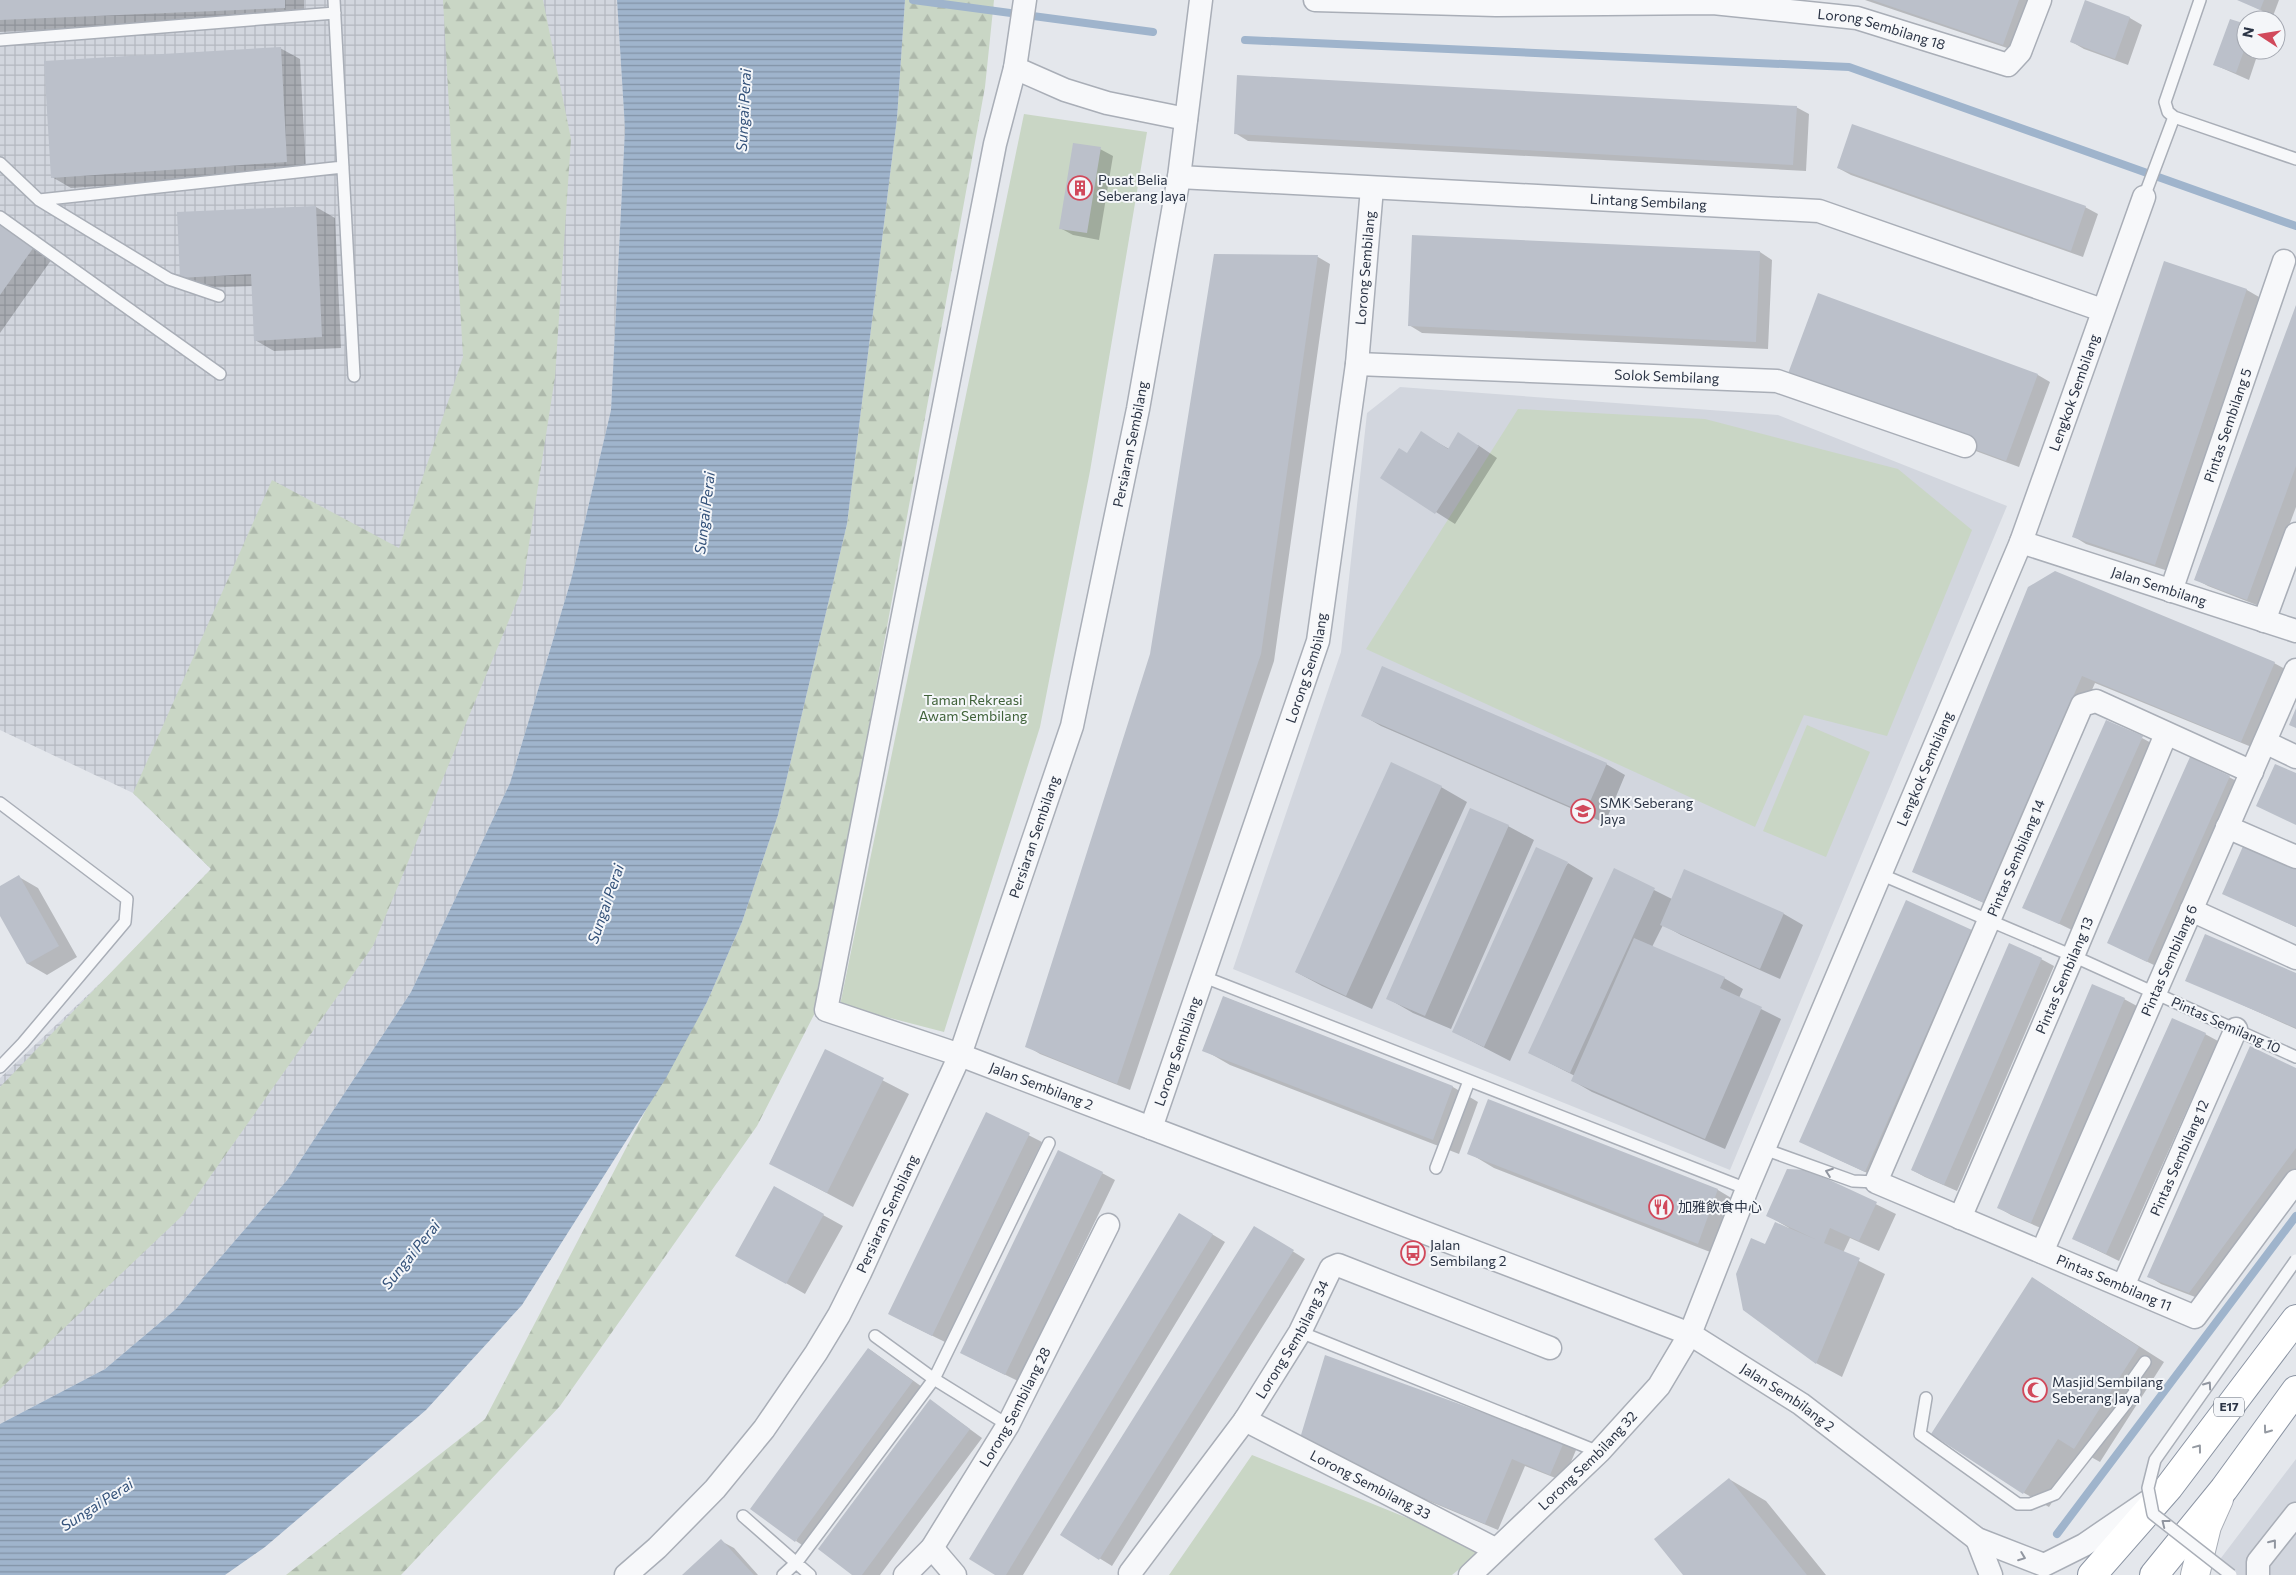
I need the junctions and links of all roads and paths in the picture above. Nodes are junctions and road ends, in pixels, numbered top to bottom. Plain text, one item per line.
1 (334, 0) edge
2 (1025, 0) edge
3 (1201, 0) edge
4 (1315, 0) edge
5 (2040, 0) edge
6 (2200, 0) edge
7 (1497, 2) edge
8 (1619, 2) edge
9 (1713, 2) edge
10 (335, 14) junction
11 (0, 40) edge
12 (1015, 68) junction
13 (2174, 117) junction
14 (1186, 119) junction
15 (2296, 159) edge
16 (0, 163) edge
17 (343, 167) junction
18 (1179, 178) junction
19 (1372, 188) junction
20 (2144, 197) joint
21 (38, 200) junction
22 (0, 217) edge
23 (2284, 261) dead end
24 (219, 296) dead end
25 (2102, 310) junction
26 (1357, 364) junction
27 (220, 374) dead end
28 (354, 376) dead end
29 (1965, 446) dead end
30 (2296, 534) edge
31 (2021, 542) junction
32 (2172, 591) junction
33 (2264, 621) junction
34 (2296, 631) edge
35 (2296, 670) edge
36 (2166, 734) junction
37 (2265, 742) junction
38 (2296, 757) edge
39 (2252, 772) junction
40 (0, 803) edge
41 (2228, 827) junction
42 (2296, 857) edge
43 (1880, 874) junction
44 (2191, 910) junction
45 (1989, 920) junction
46 (2074, 956) junction
47 (2296, 958) edge
48 (1204, 977) junction
49 (2155, 993) junction
50 (2236, 1029) junction
51 (960, 1055) junction
52 (2296, 1056) edge
53 (0, 1067) edge
54 (1469, 1081) junction
55 (1151, 1128) junction
56 (1049, 1143) dead end
57 (1764, 1149) junction
58 (1436, 1168) dead end
59 (2296, 1181) edge
60 (1876, 1182) junction
61 (1747, 1189) junction
62 (1960, 1218) junction
63 (1108, 1225) dead end
64 (2042, 1252) junction
65 (2296, 1260) edge
66 (2123, 1286) junction
67 (2296, 1318) edge
68 (1300, 1332) junction
69 (1690, 1334) junction
70 (875, 1336) dead end
71 (1550, 1348) dead end
72 (2145, 1362) dead end
73 (934, 1379) junction
74 (2296, 1390) edge
75 (1926, 1398) dead end
76 (1245, 1420) junction
77 (1008, 1425) junction
78 (1599, 1452) junction
79 (2169, 1487) junction
80 (2224, 1489) junction
81 (2296, 1514) edge
82 (744, 1516) dead end
83 (1977, 1539) junction
84 (932, 1548) junction
85 (1495, 1549) junction
86 (797, 1562) junction
87 (1130, 1573) dead end
88 (626, 1575) edge
89 (784, 1575) edge
90 (810, 1575) edge
91 (905, 1575) edge
92 (956, 1575) edge
93 (1470, 1575) edge
94 (1991, 1575) edge
95 (2092, 1575) edge
96 (2154, 1575) edge
97 (2195, 1575) edge
98 (2231, 1575) edge
99 (2258, 1575) edge

1 - 10 lane
2 - 12 street
3 - 14 street, Persiaran Sembilang
4 - 7 street
5 - 9 street, Lorong Sembilang 18
6 - 13 lane
7 - 8 street
8 - 9 street
10 - 11 lane
10 - 17 lane
12 - 14 street
12 - 51 street, Jalan Sembilang 2
13 - 15 lane
13 - 20 lane
14 - 18 street, Persiaran Sembilang
16 - 21 lane
17 - 21 lane
17 - 28 lane
18 - 19 street, Lintang Sembilang
18 - 51 street, Persiaran Sembilang
19 - 25 street, Lintang Sembilang
19 - 26 street, Lorong Sembilang
20 - 25 street, Lengkok Sembilang
21 - 24 lane
22 - 27 lane
23 - 32 street, Pintas Sembilang 5
25 - 31 street, Lengkok Sembilang
26 - 29 street, Solok Sembilang
26 - 48 street, Lorong Sembilang
30 - 33 street
31 - 32 street, Jalan Sembilang
31 - 43 street, Lengkok Sembilang
32 - 33 street, Jalan Sembilang
33 - 34 street, Jalan Sembilang
35 - 37 street, Pintas Sembilang 6
36 - 39 street, Pintas Sembilang 14
36 - 45 street, Pintas Sembilang 14
36 - 46 street, Pintas Sembilang 13
37 - 38 street
37 - 39 street, Pintas Sembilang 6
39 - 41 street, Pintas Sembilang 6
40 - 53 lane
41 - 42 street
41 - 44 street, Pintas Sembilang 6
43 - 45 lane, Pintas Semilang 10
43 - 57 street, Lengkok Sembilang
44 - 47 street
44 - 49 street, Pintas Sembilang 6
45 - 46 lane, Pintas Semilang 10
45 - 60 street, Pintas Sembilang 14
46 - 49 lane, Pintas Semilang 10
46 - 62 street, Pintas Sembilang 13
48 - 54 lane
48 - 55 street, Lorong Sembilang
49 - 50 lane, Pintas Semilang 10
49 - 64 street, Pintas Sembilang 6
50 - 52 lane, Pintas Semilang 10
50 - 66 street, Pintas Sembilang 12
51 - 55 street, Jalan Sembilang 2
51 - 88 street, Persiaran Sembilang
54 - 58 lane
54 - 61 lane
55 - 69 street, Jalan Sembilang 2
56 - 73 lane
60 -> 57 lane
57 - 61 street, Lengkok Sembilang
59 - 66 street, Pintas Sembilang 11
60 - 62 street, Pintas Sembilang 11
61 - 69 street, Lengkok Sembilang
62 - 64 street, Pintas Sembilang 11
63 - 77 street, Lorong Sembilang 28
64 - 66 street, Pintas Sembilang 11
98 -> 65 lane, bridge
79 -> 67 main road, E17
68 - 71 street, Lorong Sembilang 34
68 - 76 street, Lorong Sembilang 34
68 - 78 lane
69 - 78 street, Lorong Sembilang 32
69 - 83 street, Jalan Sembilang 2
70 - 73 lane
72 - 75 lane
73 - 77 lane
73 - 86 lane
74 -> 80 main road
76 - 85 street, Lorong Sembilang 33
76 - 87 street, Lorong Sembilang 34
77 - 84 street, Lorong Sembilang 28
78 - 85 street, Lorong Sembilang 32
83 -> 79 street, Jalan Sembilang 2
79 - 95 main road, E17
80 - 96 main road
80 - 97 main road
99 -> 81 street
82 - 86 lane
83 - 94 street
84 - 91 street, Lorong Sembilang 28
84 - 92 street
85 - 93 street, Lorong Sembilang 32
86 - 89 lane
86 - 90 lane

